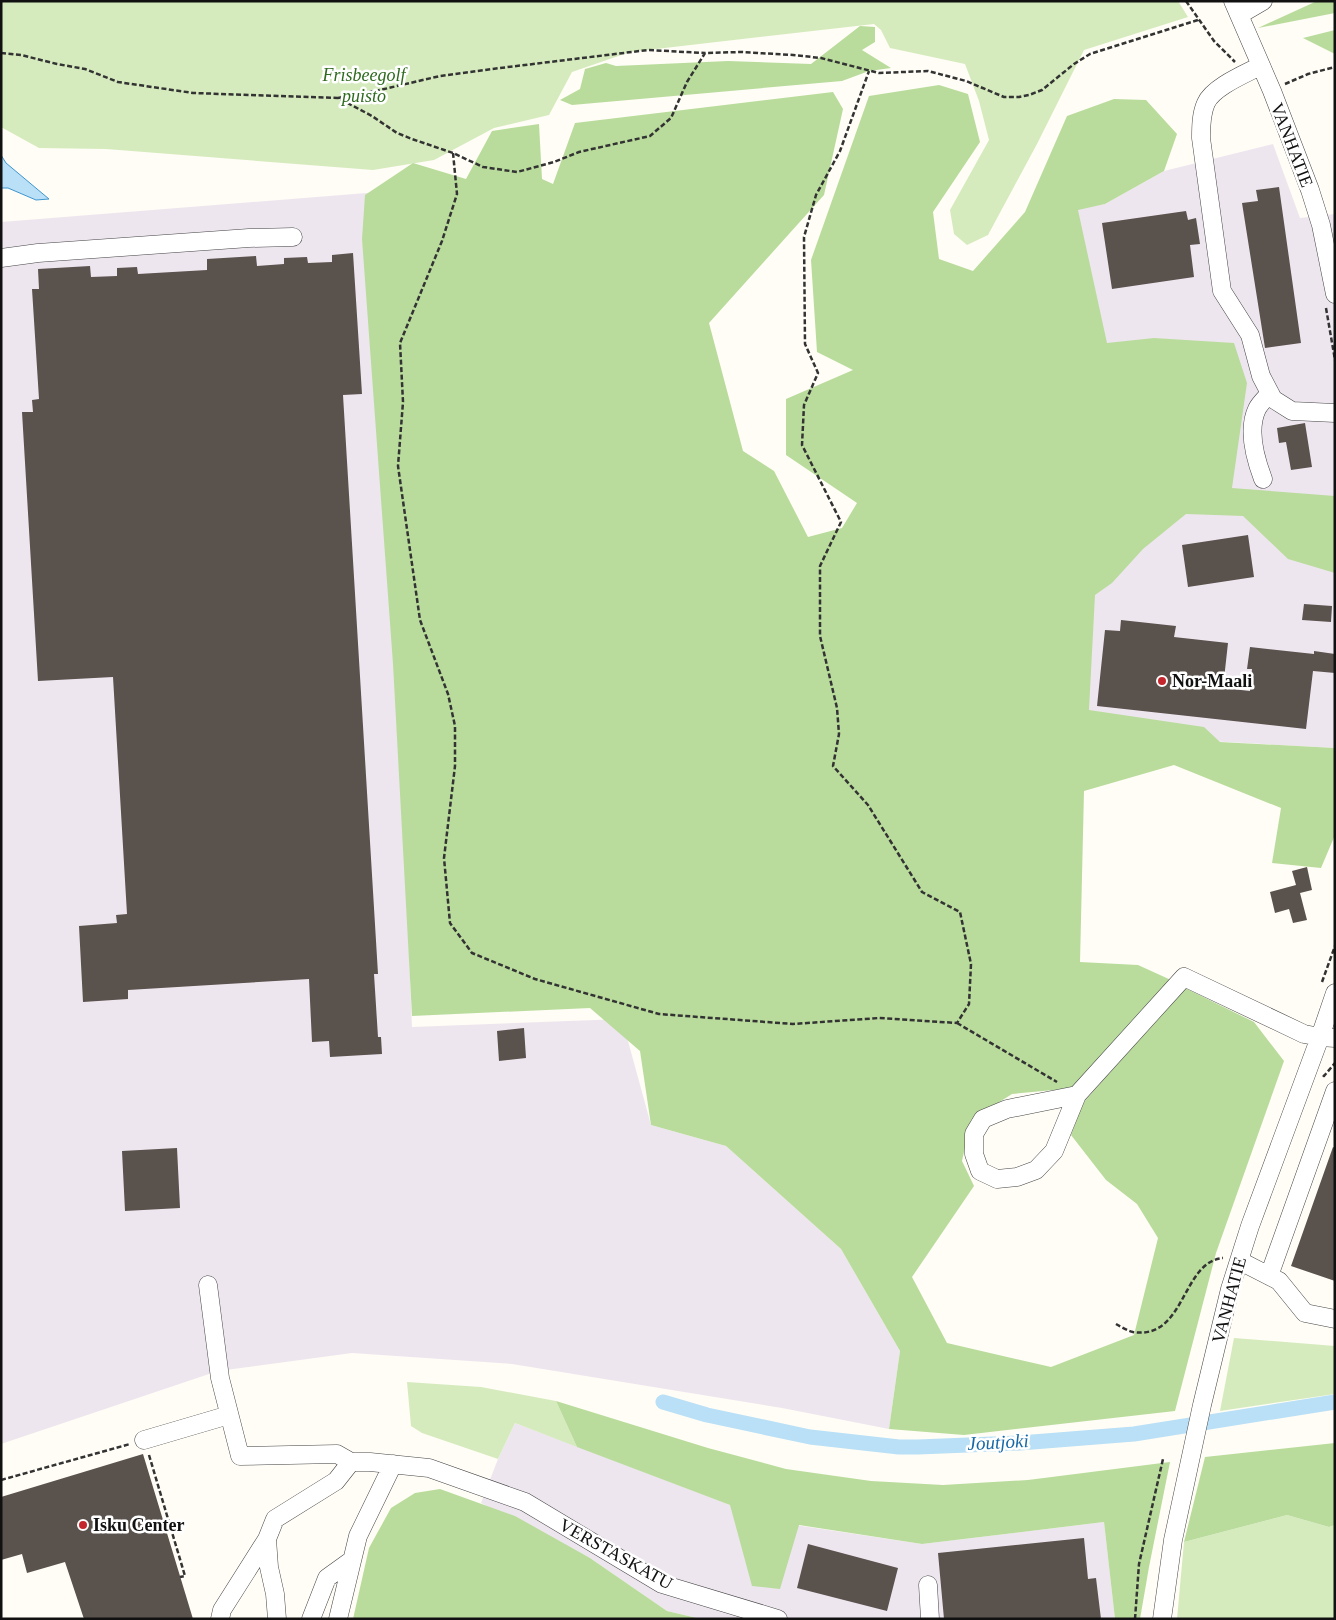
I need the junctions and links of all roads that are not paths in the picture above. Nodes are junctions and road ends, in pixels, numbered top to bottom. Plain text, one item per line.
1 (1263, 1) edge
2 (1236, 8) edge
3 (1253, 70) junction
4 (1328, 224) edge
5 (293, 237) dead end
6 (1, 258) edge
7 (1335, 294) edge
8 (1270, 393) junction
9 (1335, 413) edge
10 (1263, 479) dead end
11 (1335, 993) edge
12 (1328, 1037) edge
13 (1335, 1091) edge
14 (1078, 1095) junction
15 (1240, 1261) junction
16 (1269, 1276) junction
17 (208, 1285) dead end
18 (1335, 1319) edge
19 (229, 1415) junction
20 (144, 1440) road end
21 (351, 1462) junction
22 (393, 1464) junction
23 (267, 1539) junction
24 (352, 1560) junction
25 (928, 1585) dead end
26 (220, 1619) edge
27 (277, 1619) edge
28 (311, 1619) edge
29 (338, 1619) edge
30 (778, 1619) edge
31 (930, 1619) edge
32 (1162, 1619) edge

1 - 2 street
2 - 3 street, VANHATIE
3 - 4 street, VANHATIE
3 - 8 street
4 - 7 street, VANHATIE
5 - 6 street
8 - 9 street
8 - 10 street
11 - 12 street, VANHATIE
12 - 14 street
12 - 15 street, VANHATIE
13 - 16 street
14 - 14 street
15 - 16 street
15 - 32 street, VANHATIE
16 - 18 street
17 - 19 street
19 - 20 street
19 - 21 street, VERSTASKATU
21 - 22 street, VERSTASKATU
21 - 23 street
22 - 24 street
22 - 30 street, VERSTASKATU
23 - 26 street
23 - 27 street
24 - 28 street
24 - 29 street
25 - 31 street

